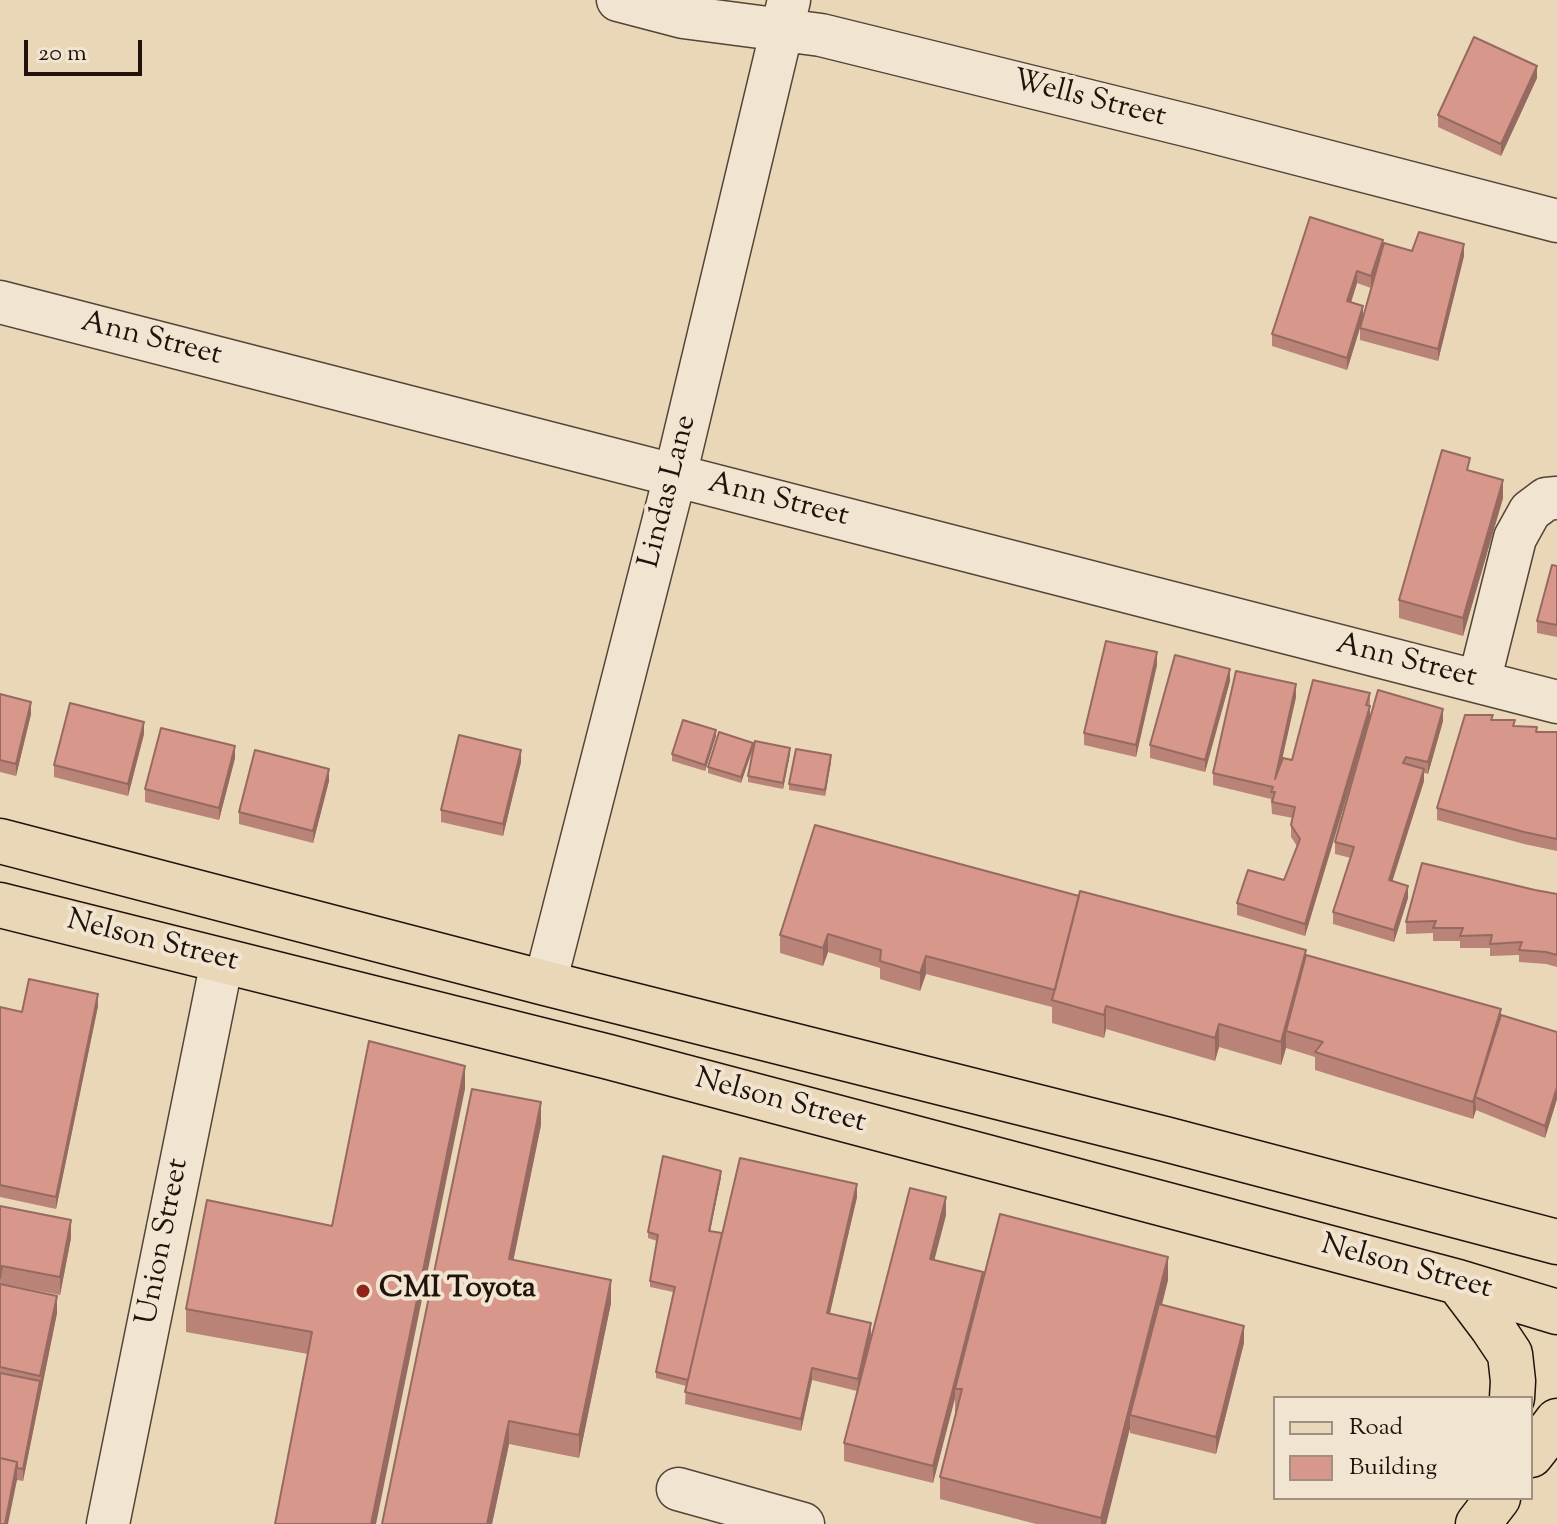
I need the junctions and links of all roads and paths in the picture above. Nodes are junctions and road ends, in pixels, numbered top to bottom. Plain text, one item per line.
1 (618, 0) edge
2 (785, 15) edge
3 (1557, 221) edge
4 (0, 302) edge
5 (675, 476) junction
6 (1557, 498) edge
7 (1479, 682) junction
8 (1557, 702) edge
9 (0, 841) edge
10 (234, 901) junction
11 (0, 905) edge
12 (222, 961) junction
13 (545, 983) junction
14 (1557, 1242) edge
15 (1458, 1282) junction
16 (1557, 1312) edge
17 (1512, 1396) edge
18 (1557, 1421) edge
19 (1533, 1452) edge
20 (678, 1489) dead end
21 (1496, 1500) edge
22 (108, 1524) edge
23 (803, 1524) edge
24 (1478, 1524) edge

1 - 2 street, Wells Street
2 - 3 street, Wells Street
2 - 5 street, Lindas Lane
4 - 5 street, Ann Street
5 - 7 street, Ann Street
5 - 13 street, Lindas Lane
6 - 7 street
7 - 8 street, Ann Street
9 - 10 main road, Nelson Street
10 - 12 main road
10 - 13 main road, Nelson Street
11 - 12 main road, Nelson Street
12 - 15 main road, Nelson Street
12 - 22 street, Union Street
13 - 14 main road, Nelson Street
15 - 16 main road, Nelson Street
15 - 17 main road
18 - 19 main road
20 - 23 street
21 - 24 main road

